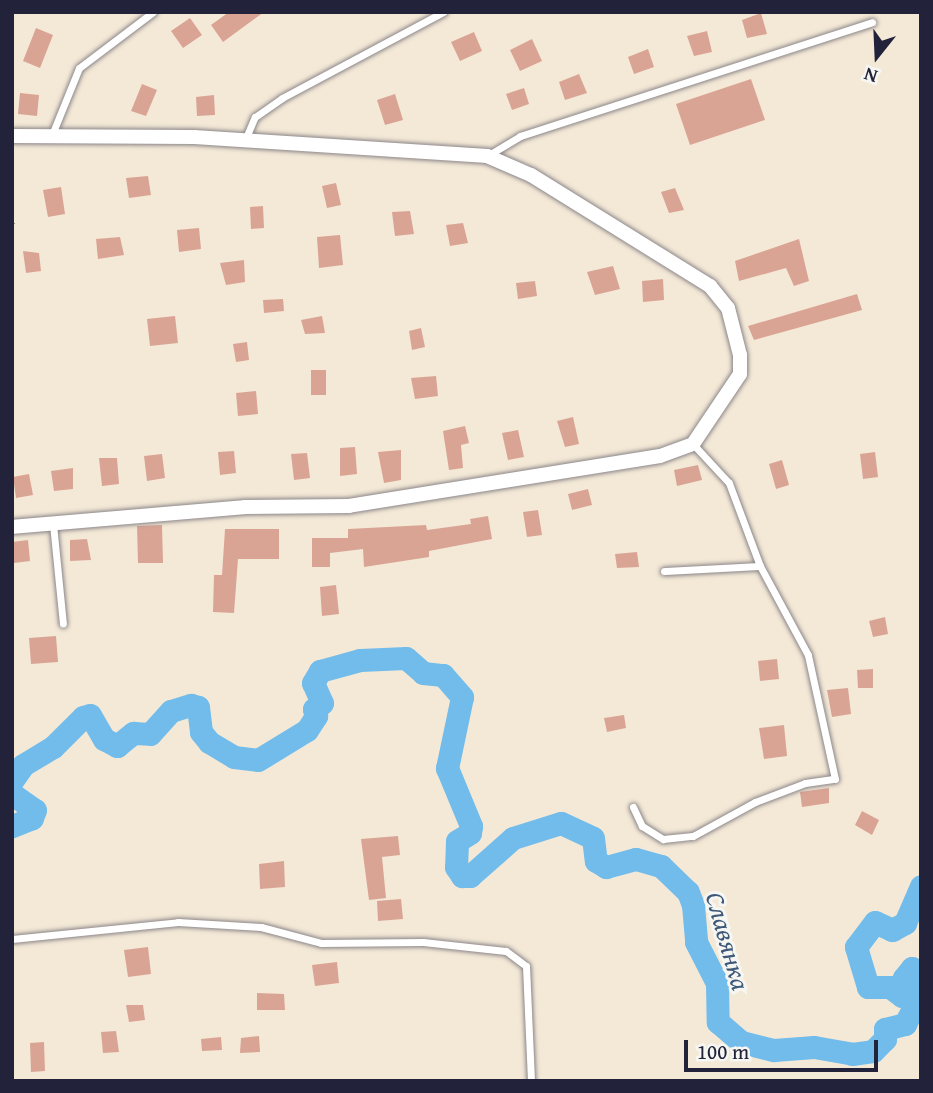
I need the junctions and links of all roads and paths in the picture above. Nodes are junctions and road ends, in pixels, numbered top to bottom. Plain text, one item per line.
1 (153, 12) edge
2 (443, 12) edge
3 (872, 22) dead end
4 (12, 136) edge
5 (50, 139) junction
6 (245, 140) junction
7 (487, 156) junction
8 (12, 214) edge
9 (14, 224) dead end
10 (693, 444) junction
11 (53, 523) junction
12 (12, 527) edge
13 (760, 566) junction
14 (664, 571) dead end
15 (63, 624) dead end
16 (633, 807) dead end
17 (12, 939) edge
18 (531, 1081) edge

1 - 5 lane
2 - 6 lane
3 - 7 lane
4 - 5 street
5 - 6 street
6 - 7 street
7 - 10 street
8 - 9 path
10 - 11 street
10 - 13 lane
11 - 12 street
11 - 15 lane
13 - 14 lane
13 - 16 lane
17 - 18 lane

